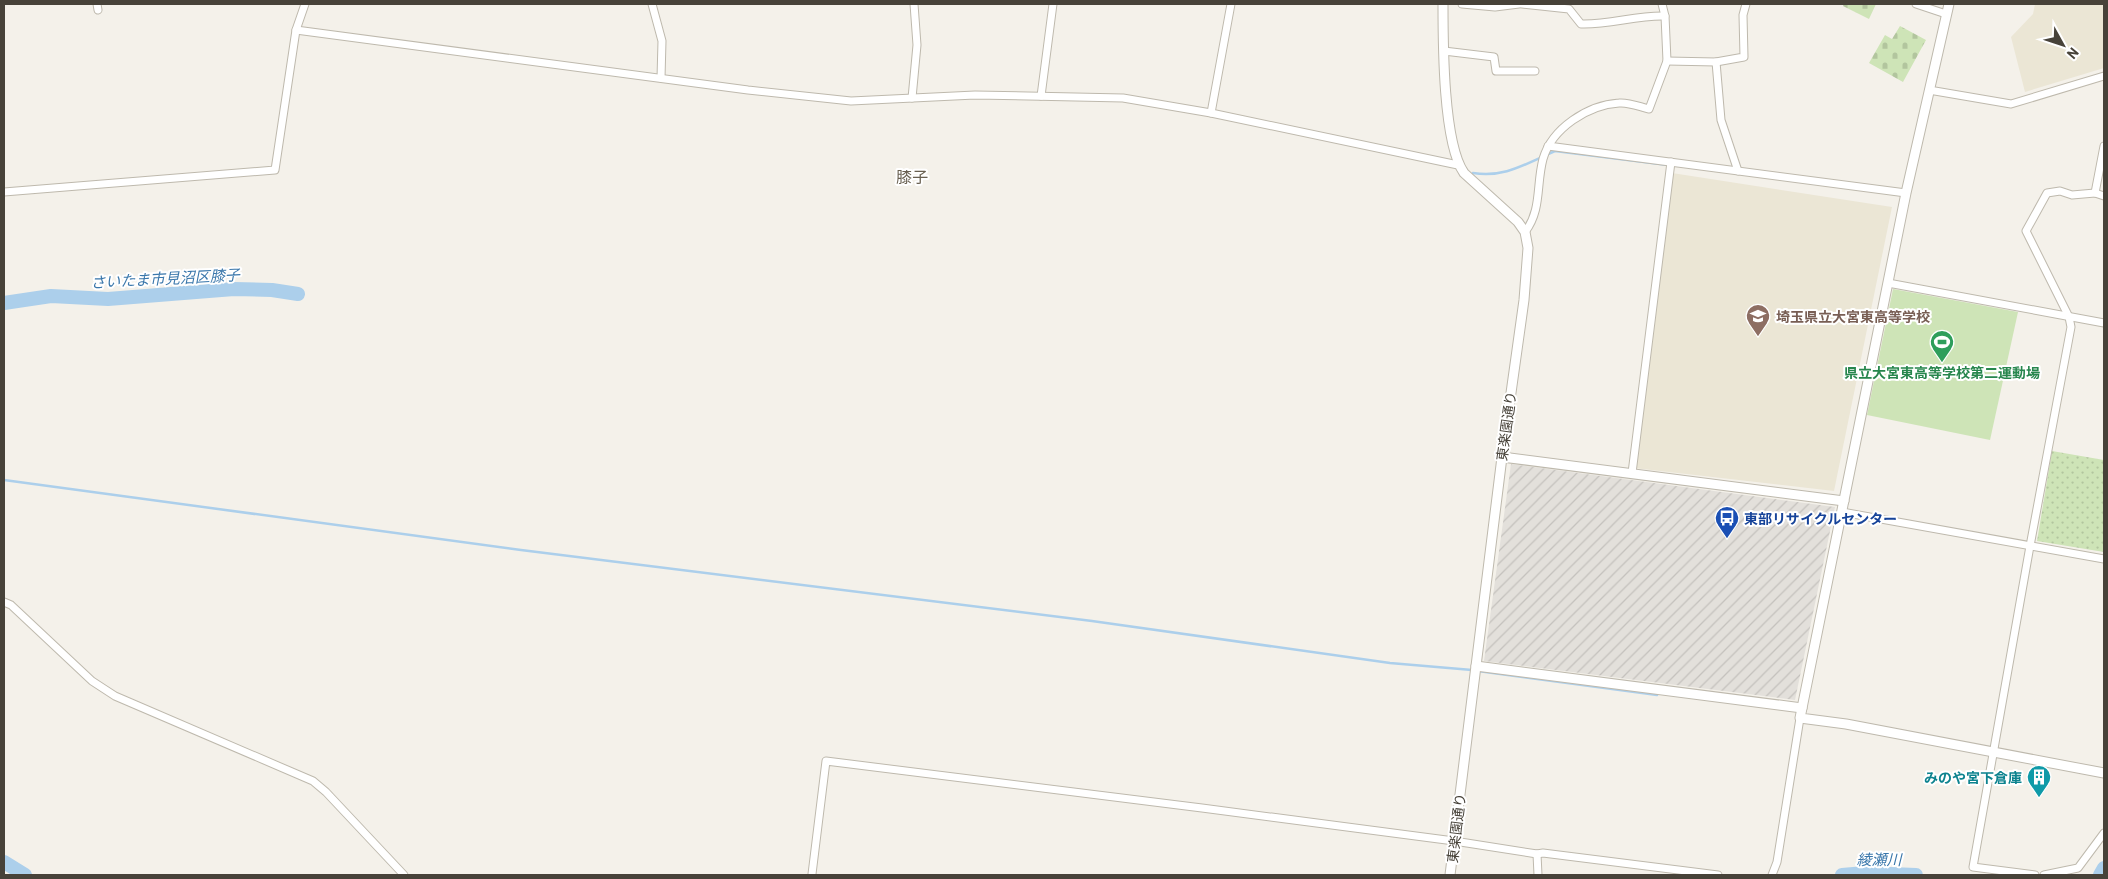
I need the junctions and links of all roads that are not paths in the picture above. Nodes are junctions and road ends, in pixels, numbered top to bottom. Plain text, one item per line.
1 (304, 4) edge
2 (652, 4) edge
3 (914, 4) edge
4 (1054, 4) edge
5 (1231, 4) edge
6 (1443, 4) edge
7 (1462, 4) edge
8 (1520, 4) edge
9 (1662, 4) edge
10 (1746, 4) edge
11 (1916, 4) edge
12 (1949, 4) edge
13 (1946, 14) junction
14 (1665, 16) junction
15 (296, 30) junction
16 (1444, 51) junction
17 (1667, 61) junction
18 (1716, 62) junction
19 (1535, 71) dead end
20 (2104, 76) edge
21 (661, 78) junction
22 (1929, 90) junction
23 (1040, 96) junction
24 (912, 98) junction
25 (1211, 113) junction
26 (1548, 146) junction
27 (2104, 146) edge
28 (1671, 162) junction
29 (1458, 165) junction
30 (1738, 171) junction
31 (4, 192) edge
32 (1906, 193) junction
33 (2095, 193) junction
34 (2104, 196) edge
35 (1525, 232) junction
36 (1888, 283) junction
37 (2069, 316) junction
38 (2104, 323) edge
39 (1502, 457) junction
40 (1632, 473) junction
41 (1844, 501) junction
42 (1842, 512) junction
43 (2030, 546) junction
44 (2104, 559) edge
45 (4, 602) edge
46 (1476, 666) junction
47 (1802, 708) junction
48 (1800, 718) junction
49 (1994, 751) junction
50 (2104, 773) edge
51 (2104, 833) edge
52 (1454, 841) junction
53 (1536, 854) junction
54 (812, 874) dead end
55 (404, 875) edge
56 (1450, 875) edge
57 (1538, 875) edge
58 (1718, 875) edge
59 (1772, 875) edge
60 (2035, 875) edge
61 (2044, 875) edge

1 - 15 street
2 - 21 street
3 - 24 street
4 - 23 street
5 - 25 street
6 - 16 street
7 - 8 street
8 - 14 street
9 - 14 street
10 - 18 street
11 - 13 street
12 - 13 street
13 - 22 street
14 - 17 street
15 - 21 street
15 - 31 street
16 - 19 street
16 - 29 street
17 - 18 street
17 - 26 street
18 - 30 street
20 - 22 street
21 - 24 street
22 - 32 street
23 - 24 street
23 - 25 street
25 - 29 street
26 - 28 street
26 - 35 street
27 - 33 street
28 - 30 street
28 - 40 street
29 - 35 street
30 - 32 street
32 - 36 street
33 - 34 street
33 - 37 street
35 - 39 street, 東楽園通り
36 - 37 street
36 - 41 street
37 - 38 street
37 - 43 street
39 - 40 street
39 - 46 street, 東楽園通り
40 - 41 street
41 - 42 street
42 - 43 street
42 - 47 street
43 - 44 street
43 - 49 street
45 - 55 street
46 - 47 street
46 - 52 street, 東楽園通り
47 - 48 street
48 - 49 street
48 - 59 street
49 - 50 street
49 - 60 street
51 - 61 street
52 - 53 street
52 - 54 street
52 - 56 street, 東楽園通り
53 - 57 street
53 - 58 street

